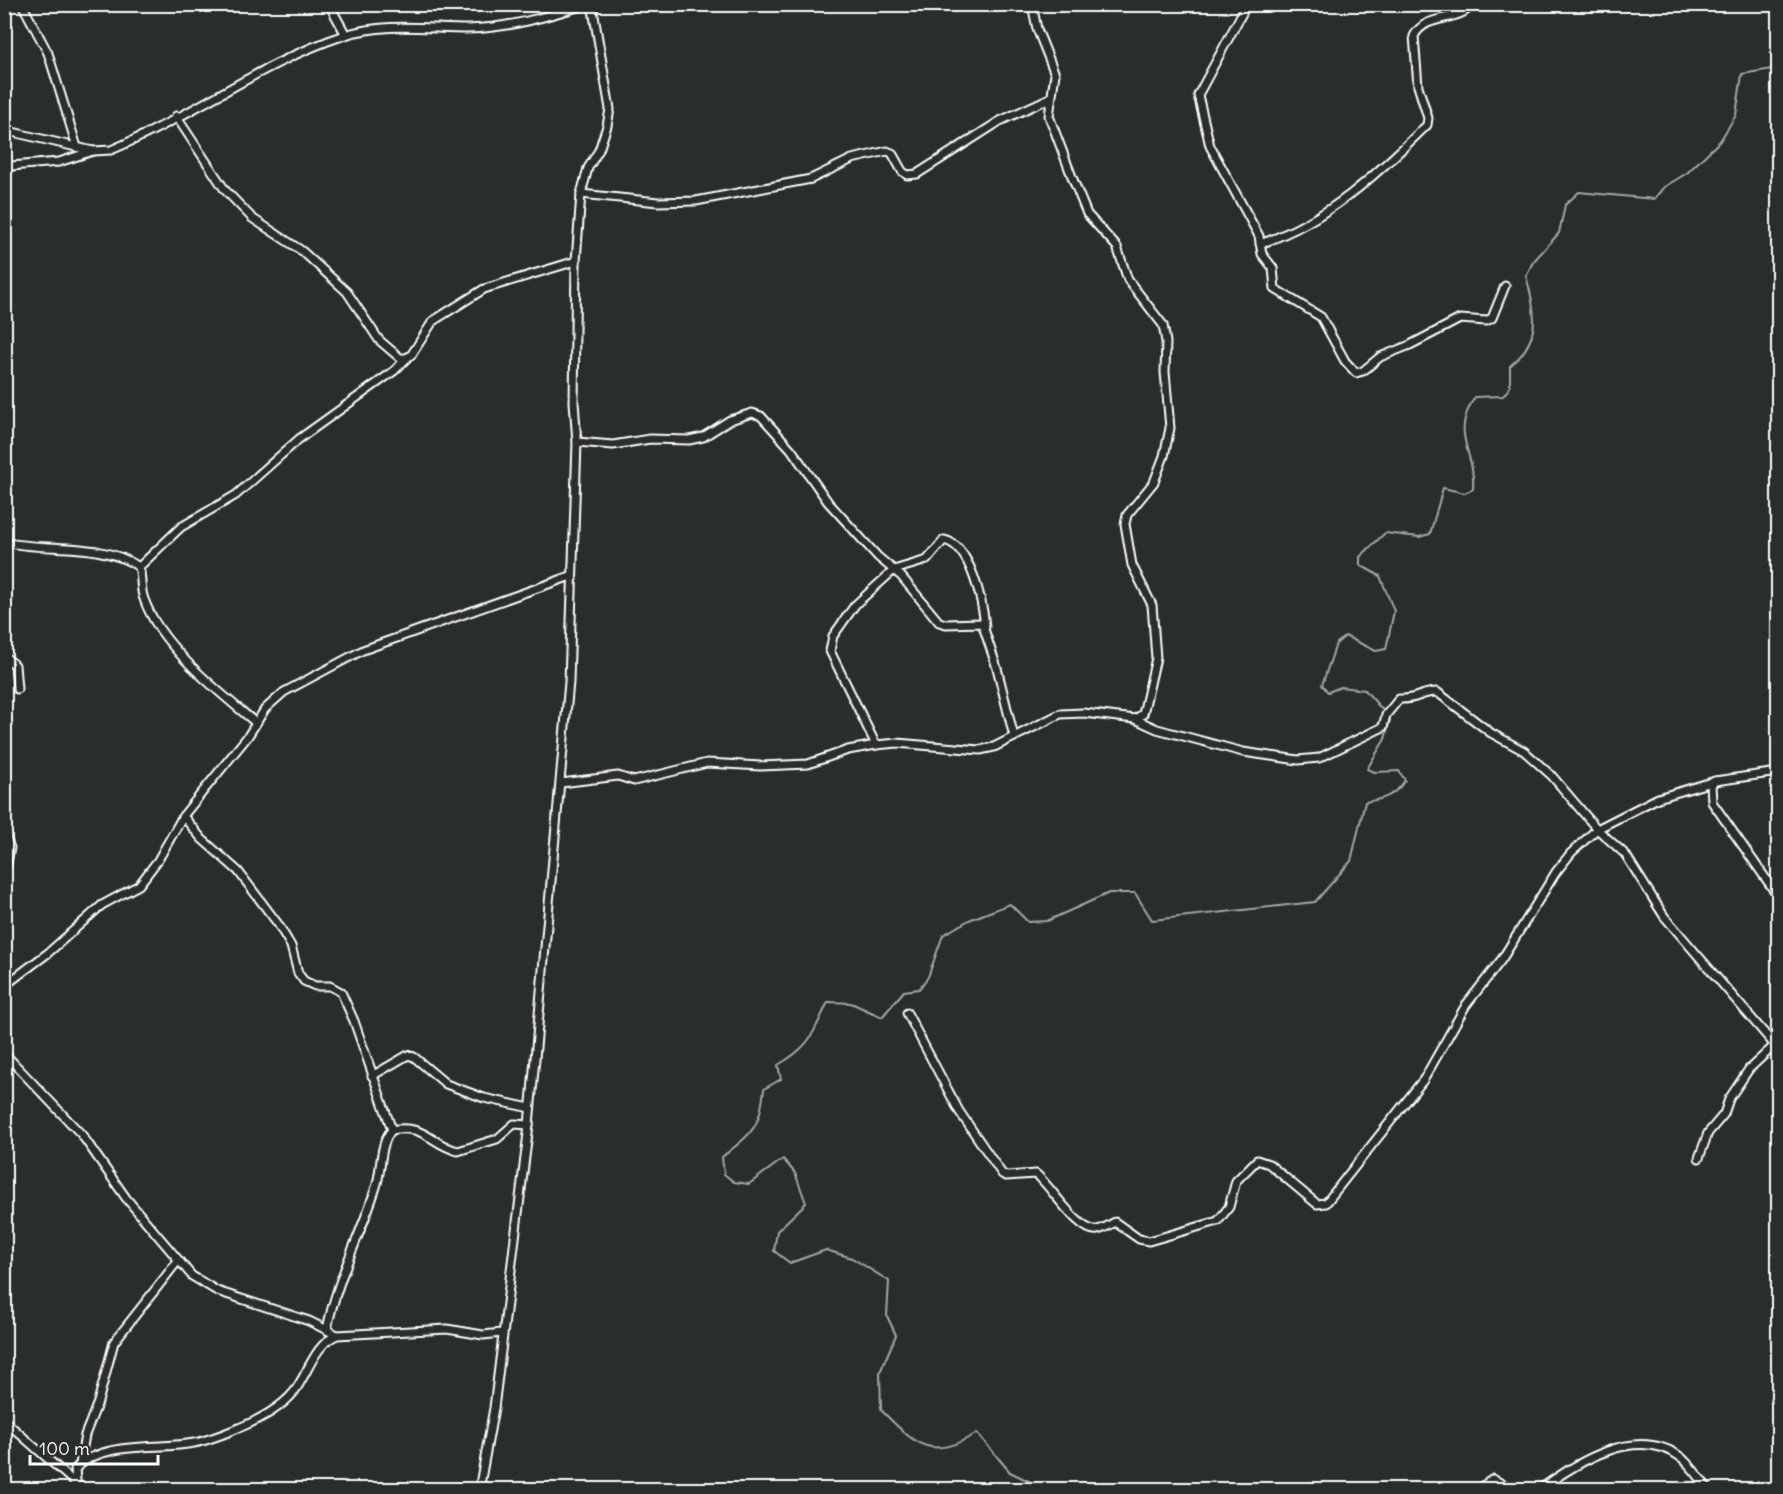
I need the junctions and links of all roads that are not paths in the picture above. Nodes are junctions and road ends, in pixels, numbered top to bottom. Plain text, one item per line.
1 (22, 4) edge
2 (328, 4) edge
3 (590, 4) edge
4 (1032, 4) edge
5 (1247, 4) edge
6 (1473, 4) edge
7 (346, 35) junction
8 (1050, 98) junction
9 (176, 116) junction
10 (4, 130) edge
11 (77, 147) junction
12 (93, 151) junction
13 (4, 175) edge
14 (581, 194) junction
15 (1260, 243) junction
16 (576, 261) junction
17 (1505, 286) dead end
18 (407, 358) junction
19 (577, 442) junction
20 (4, 542) edge
21 (139, 567) junction
22 (894, 570) junction
23 (571, 576) junction
24 (985, 627) junction
25 (4, 656) edge
26 (17, 689) dead end
27 (1135, 719) junction
28 (256, 723) junction
29 (1014, 738) junction
30 (876, 745) junction
31 (1779, 772) edge
32 (1714, 781) junction
33 (561, 783) junction
34 (183, 816) junction
35 (1597, 829) junction
36 (4, 832) edge
37 (4, 878) edge
38 (1779, 896) edge
39 (4, 986) edge
40 (907, 1013) dead end
41 (1777, 1047) edge
42 (4, 1053) edge
43 (372, 1076) junction
44 (530, 1108) junction
45 (529, 1125) junction
46 (392, 1130) junction
47 (1699, 1158) dead end
48 (177, 1262) junction
49 (327, 1328) junction
50 (502, 1333) junction
51 (337, 1335) junction
52 (324, 1342) junction
53 (4, 1420) edge
54 (80, 1464) junction
55 (76, 1480) junction
56 (83, 1490) edge
57 (479, 1490) edge
58 (1476, 1490) edge
59 (1514, 1490) edge
60 (1539, 1490) edge
61 (1709, 1490) edge

1 - 11 street
2 - 7 street
3 - 7 street
3 - 14 street
4 - 8 street
5 - 15 street
6 - 15 street
7 - 9 street
8 - 14 street
8 - 27 street
9 - 12 street
9 - 18 street
10 - 11 street
11 - 12 street
12 - 13 street
14 - 16 street
15 - 17 street
16 - 18 street
16 - 19 street
18 - 21 street
19 - 22 street
19 - 23 street
20 - 21 street
21 - 28 street
22 - 24 street
22 - 24 street
22 - 30 street
23 - 28 street
23 - 33 street
24 - 29 street
25 - 26 street
27 - 29 street
27 - 35 street
28 - 34 street
29 - 30 street
30 - 33 street
31 - 32 street
32 - 35 street
32 - 38 street
33 - 44 street
34 - 39 street
34 - 43 street
35 - 40 street
35 - 41 street
36 - 37 street
41 - 47 street
42 - 48 street
43 - 44 street
43 - 46 street
44 - 45 street
45 - 46 street
45 - 50 street
46 - 49 street
48 - 49 street
48 - 54 street
49 - 51 street
49 - 52 street
50 - 51 street
50 - 57 street
51 - 52 street
52 - 54 street
53 - 55 street
54 - 55 street
55 - 56 street
58 - 59 street
60 - 61 street

